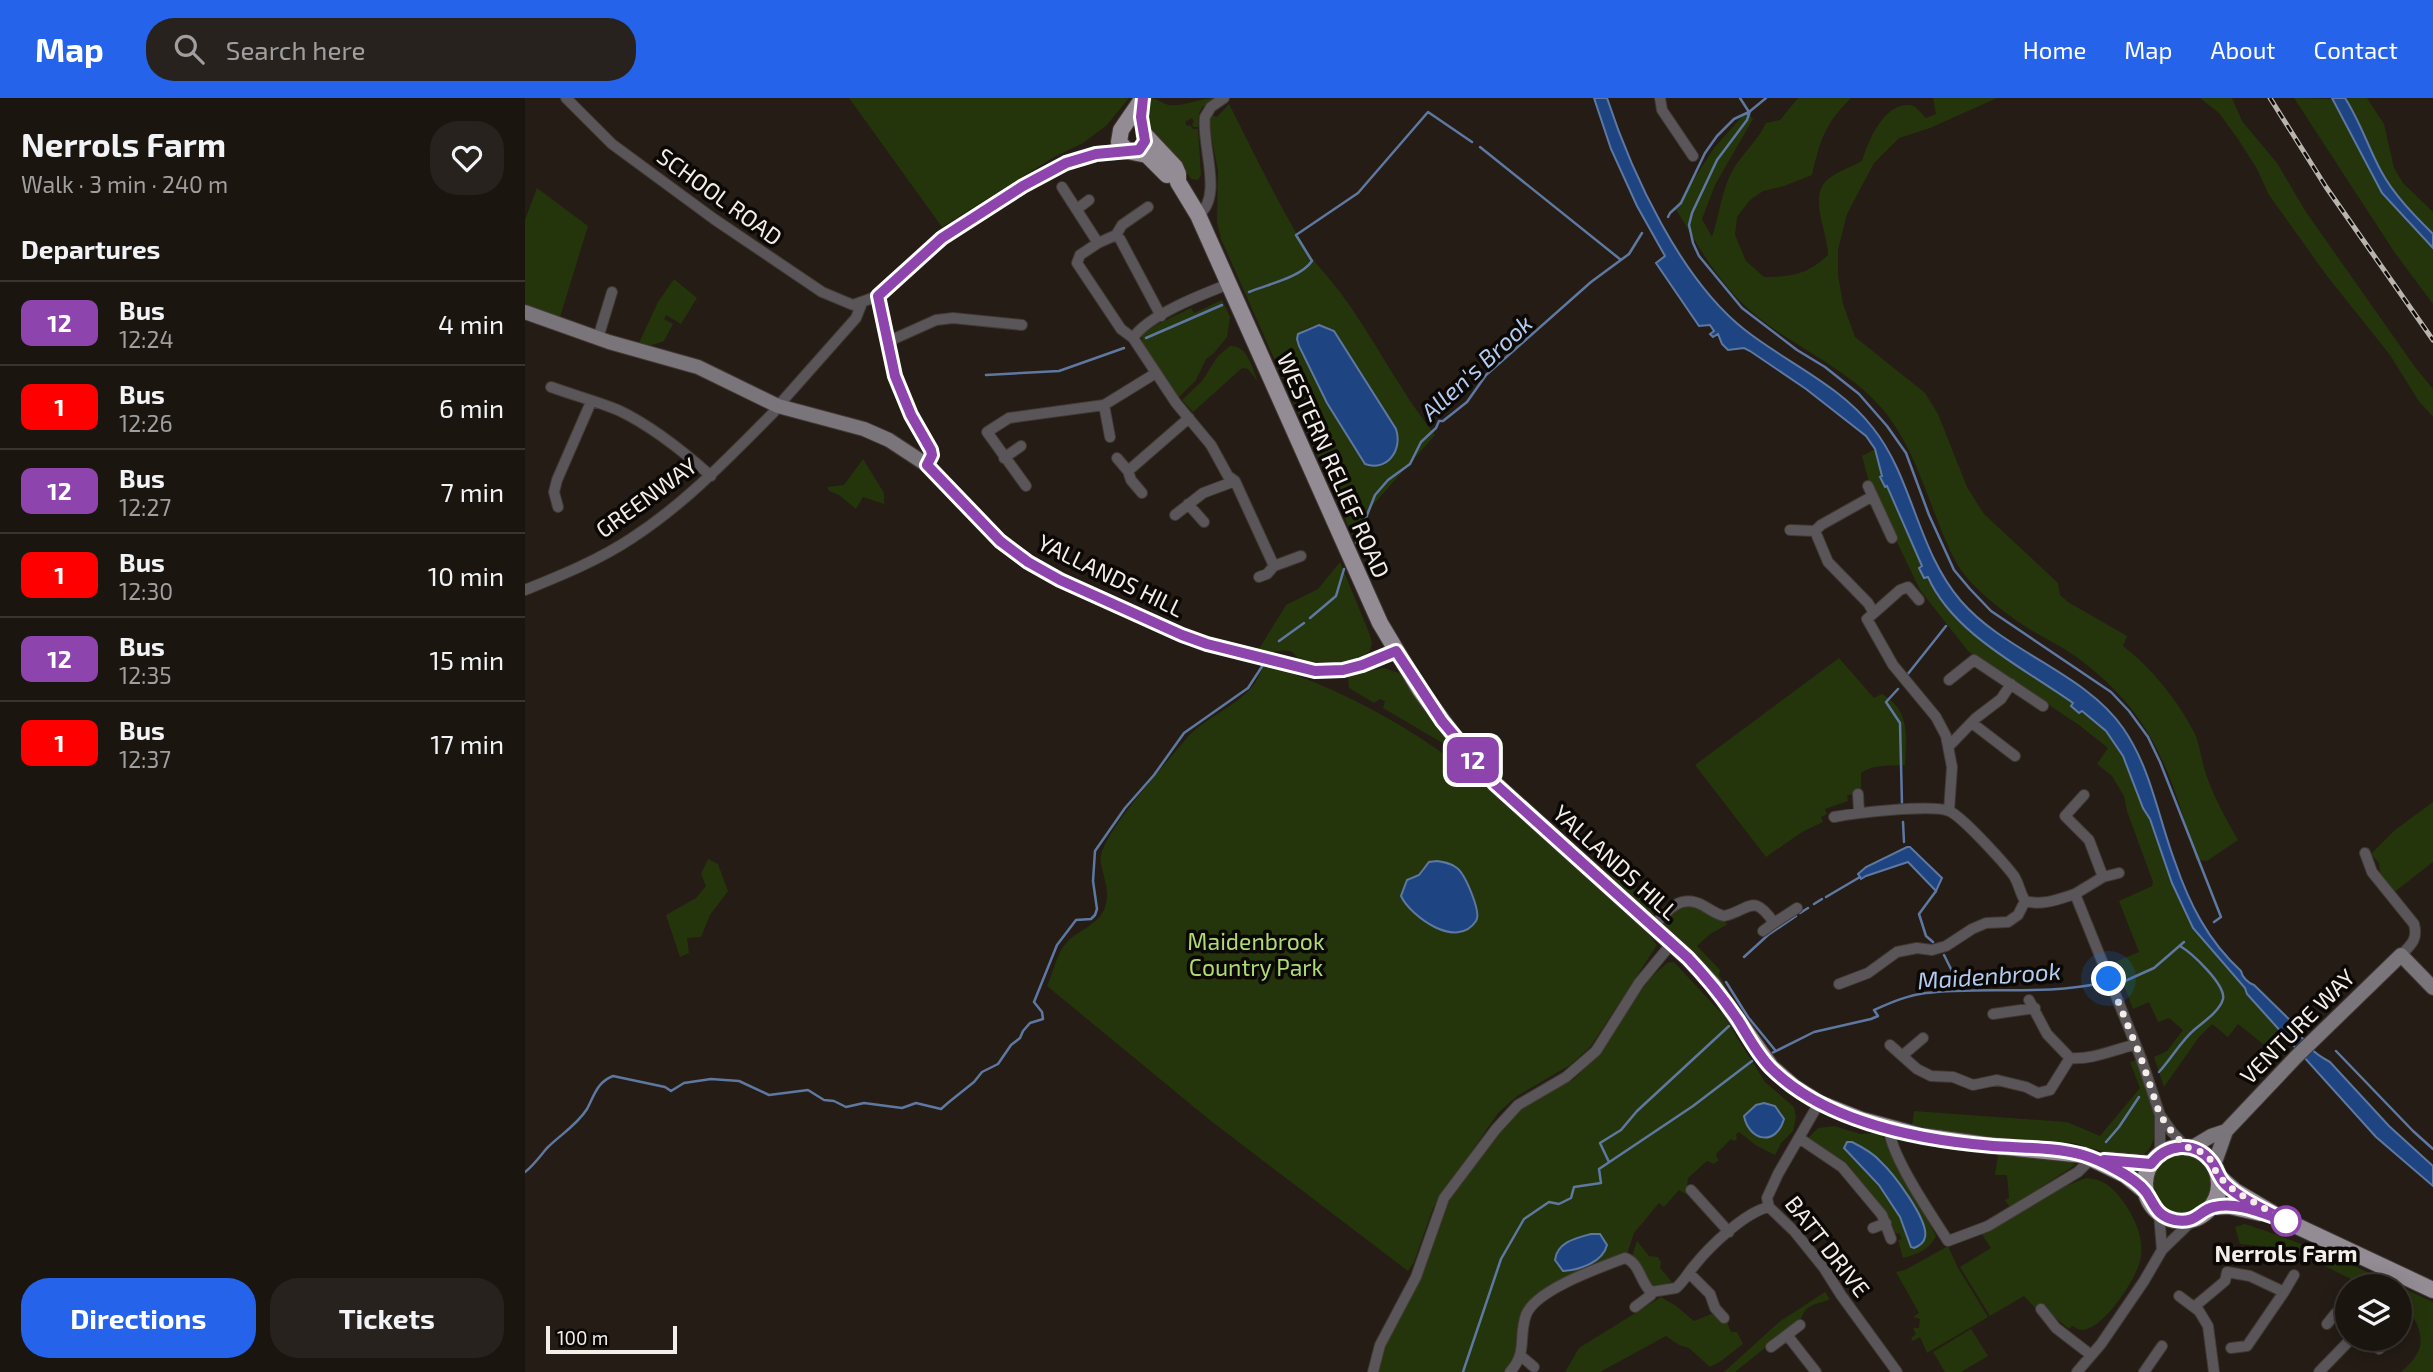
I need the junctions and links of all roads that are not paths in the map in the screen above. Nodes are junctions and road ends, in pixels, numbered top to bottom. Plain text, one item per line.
1 (566, 98) edge
2 (1224, 98) edge
3 (1660, 98) edge
4 (1142, 100) edge
5 (1121, 131) junction
6 (1143, 132) junction
7 (1131, 151) junction
8 (1096, 154) junction
9 (1693, 156) dead end
10 (1178, 182) junction
11 (1062, 187) dead end
12 (1089, 200) dead end
13 (1148, 207) dead end
14 (1077, 209) junction
15 (1198, 215) junction
16 (1116, 235) junction
17 (1098, 243) junction
18 (1229, 284) junction
19 (612, 292) dead end
20 (878, 296) junction
21 (862, 303) junction
22 (525, 312) edge
23 (1161, 316) junction
24 (1022, 325) dead end
25 (597, 338) junction
26 (1133, 338) junction
27 (887, 342) junction
28 (1156, 373) junction
29 (551, 387) dead end
30 (591, 402) junction
31 (1104, 405) junction
32 (779, 406) junction
33 (1189, 418) junction
34 (1110, 437) dead end
35 (1021, 446) dead end
36 (1004, 458) junction
37 (1117, 458) dead end
38 (927, 465) junction
39 (1128, 471) junction
40 (711, 476) junction
41 (1235, 481) junction
42 (1026, 486) dead end
43 (1142, 493) dead end
44 (1188, 504) junction
45 (558, 507) dead end
46 (1175, 515) dead end
47 (1204, 522) dead end
48 (1790, 530) dead end
49 (1815, 531) junction
50 (1892, 538) dead end
51 (1301, 556) dead end
52 (1274, 566) junction
53 (1259, 578) dead end
54 (525, 590) edge
55 (1919, 600) dead end
56 (1874, 612) junction
57 (1396, 651) junction
58 (1949, 680) dead end
59 (2011, 684) junction
60 (2043, 706) dead end
61 (1972, 723) junction
62 (1949, 746) junction
63 (1468, 755) joint
64 (2015, 756) dead end
65 (1858, 794) dead end
66 (2084, 795) dead end
67 (1949, 811) junction
68 (1859, 812) junction
69 (1835, 817) dead end
70 (2365, 853) dead end
71 (2119, 873) dead end
72 (2103, 877) junction
73 (2075, 894) junction
74 (2025, 901) junction
75 (1797, 908) dead end
76 (1774, 923) junction
77 (1654, 926) junction
78 (1763, 932) dead end
79 (1672, 943) junction
80 (2401, 955) junction
81 (1839, 984) dead end
82 (2433, 988) edge
83 (1993, 1014) dead end
84 (1923, 1038) dead end
85 (1891, 1045) dead end
86 (2134, 1045) junction
87 (1903, 1055) junction
88 (2070, 1058) junction
89 (1819, 1103) junction
90 (2160, 1115) junction
91 (1889, 1128) junction
92 (2226, 1130) junction
93 (1799, 1138) junction
94 (2189, 1147) junction
95 (2094, 1158) junction
96 (2155, 1159) junction
97 (2216, 1171) junction
98 (1691, 1190) dead end
99 (2146, 1192) junction
100 (1718, 1201) dead end
101 (1769, 1207) junction
102 (2211, 1207) junction
103 (1709, 1210) junction
104 (2159, 1213) junction
105 (2194, 1219) junction
106 (2286, 1221) junction
107 (1886, 1223) junction
108 (1873, 1228) dead end
109 (1729, 1232) junction
110 (1891, 1239) dead end
111 (2162, 1250) junction
112 (1689, 1273) junction
113 (2294, 1275) dead end
114 (2433, 1290) edge
115 (1651, 1292) junction
116 (2284, 1292) junction
117 (2179, 1296) dead end
118 (1635, 1307) dead end
119 (2194, 1307) junction
120 (1715, 1308) junction
121 (2041, 1309) dead end
122 (1703, 1313) dead end
123 (2335, 1315) edge
124 (1724, 1318) dead end
125 (2327, 1324) dead end
126 (1800, 1325) dead end
127 (1787, 1335) junction
128 (2162, 1346) dead end
129 (1771, 1347) dead end
130 (2231, 1348) dead end
131 (2339, 1351) edge
132 (2091, 1354) junction
133 (1521, 1356) junction
134 (1534, 1367) dead end
135 (2148, 1370) edge
136 (1373, 1372) edge
137 (1510, 1372) edge
138 (1816, 1372) edge
139 (1897, 1372) edge
140 (2077, 1372) edge
141 (2214, 1372) edge
142 (2319, 1372) edge

1 - 21 street, SCHOOL ROAD
2 - 15 street
3 - 9 street
4 - 5 main road
4 - 6 main road
5 - 6 main road
5 - 7 main road
5 - 8 street
6 - 7 main road
6 - 10 main road, WESTERN RELIEF ROAD
7 - 8 street
7 - 10 main road, WESTERN RELIEF ROAD
8 - 20 street
10 - 15 main road, WESTERN RELIEF ROAD
11 - 14 street
12 - 14 street
13 - 16 street
14 - 17 street
15 - 18 main road, WESTERN RELIEF ROAD
16 - 17 street
16 - 23 street
17 - 26 street
18 - 23 street
18 - 57 main road, WESTERN RELIEF ROAD
19 - 25 street
20 - 21 street
20 - 27 street
21 - 32 street, GREENWAY
22 - 25 street, YALLANDS HILL
23 - 26 street
24 - 27 street
25 - 32 street, YALLANDS HILL
26 - 28 street
27 - 38 street
28 - 31 street
28 - 33 street
29 - 30 street
30 - 40 street
30 - 45 street
31 - 34 street
31 - 36 street
32 - 38 street, YALLANDS HILL
32 - 40 street, GREENWAY
33 - 39 street
33 - 41 street
35 - 36 street
36 - 42 street
37 - 39 street
38 - 57 street, YALLANDS HILL
39 - 43 street
40 - 54 street, GREENWAY
41 - 44 street
41 - 52 street
44 - 46 street
44 - 47 street
48 - 49 street
49 - 50 street
49 - 56 street
51 - 52 street
52 - 53 street
55 - 56 street
56 - 62 street
57 - 63 main road, WESTERN RELIEF ROAD
58 - 59 street
59 - 60 street
59 - 61 street
61 - 62 street
61 - 64 street
62 - 67 street
63 - 77 main road, YALLANDS HILL
65 - 68 street
66 - 72 street
67 - 68 street
67 - 74 street
68 - 69 street
70 - 80 street, VENTURE WAY
71 - 72 street
72 - 73 street
73 - 74 street
73 - 86 street
74 - 81 street
75 - 76 street
76 - 77 street
76 - 78 street
77 - 79 main road, YALLANDS HILL
79 - 89 main road, YALLANDS HILL
79 - 136 street
80 - 82 street
80 - 92 street, VENTURE WAY
83 - 88 street
84 - 87 street
85 - 87 street
86 - 88 street
86 - 90 street
87 - 88 street
89 - 91 main road, YALLANDS HILL
89 - 93 street, BATT DRIVE
90 - 94 street
90 - 96 street
91 - 95 main road, YALLANDS HILL
91 - 95 street
92 - 94 street, VENTURE WAY
92 - 97 street, VENTURE WAY
93 - 101 street, BATT DRIVE
93 - 107 street
94 - 96 main road
94 - 97 main road
95 - 96 main road
95 - 99 main road
96 - 99 main road
97 - 102 main road
97 - 106 main road
98 - 103 street
99 - 104 main road
100 - 103 street
101 - 109 street
101 - 139 street, BATT DRIVE
102 - 105 main road
102 - 106 main road
103 - 109 street
104 - 105 main road
104 - 111 street
105 - 111 street
106 - 114 main road
107 - 108 street
107 - 110 street
109 - 112 street
111 - 132 street
112 - 115 street
112 - 120 street
113 - 116 street
115 - 118 street
115 - 133 street
116 - 119 street
116 - 130 street
117 - 119 street
119 - 141 street
120 - 122 street
120 - 124 street
121 - 132 street
123 - 125 street
126 - 127 street
127 - 129 street
127 - 138 street
128 - 135 street
131 - 142 street
132 - 140 street
133 - 134 street
133 - 137 street

